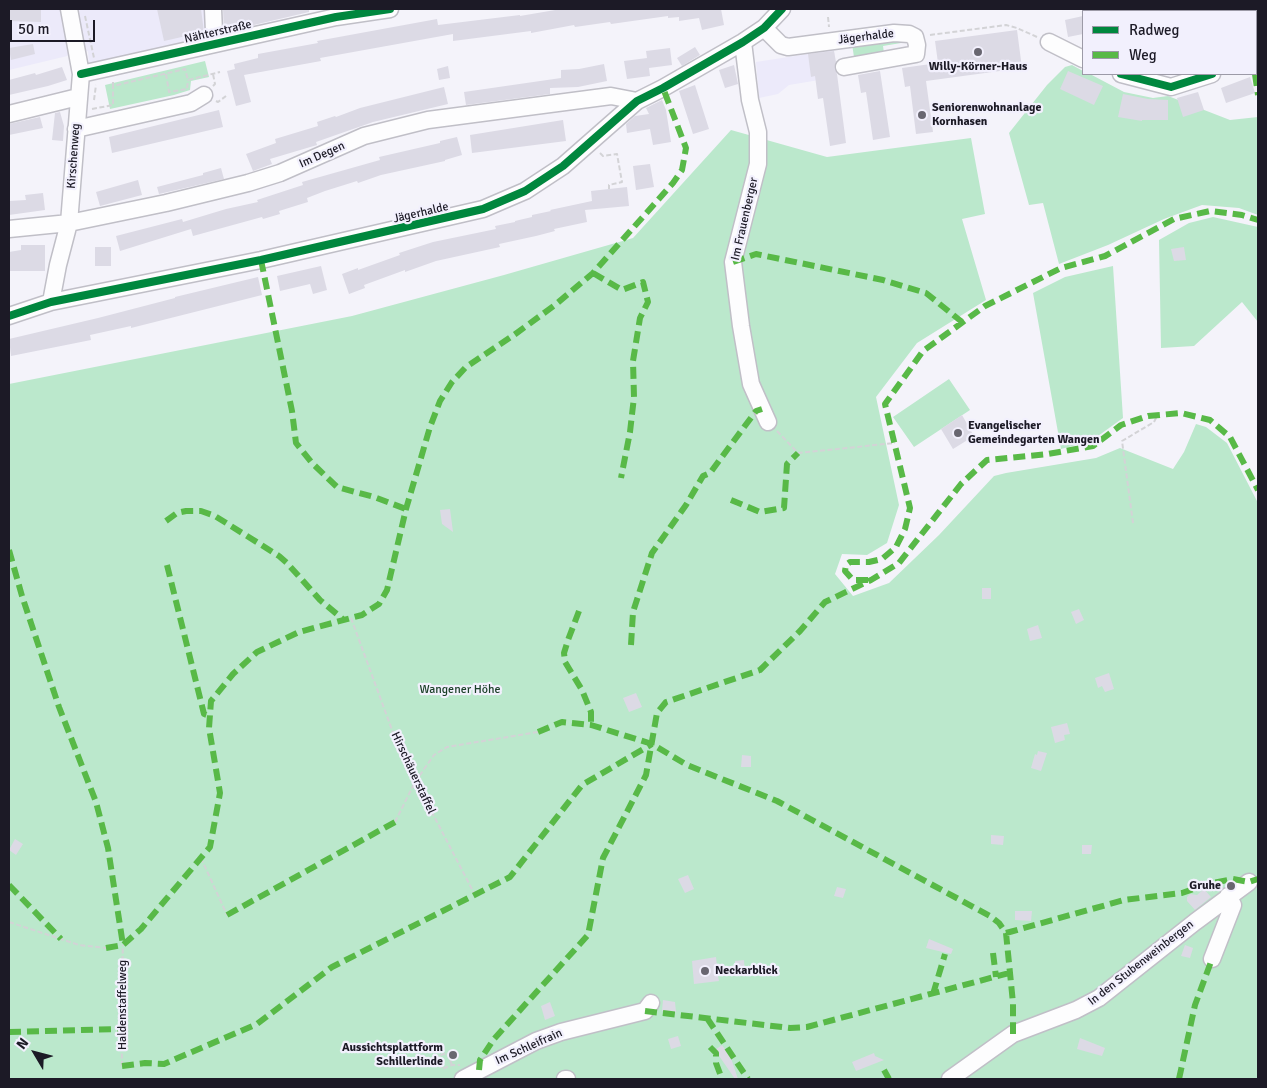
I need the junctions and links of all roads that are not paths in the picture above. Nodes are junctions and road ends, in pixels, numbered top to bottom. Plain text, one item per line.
1 (69, 9) edge
2 (213, 9) edge
3 (390, 9) edge
4 (782, 9) edge
5 (764, 28) junction
6 (742, 42) junction
7 (1049, 42) road end
8 (213, 44) junction
9 (1082, 58) edge
10 (844, 66) dead end
11 (81, 74) junction
12 (1125, 75) edge
13 (1209, 75) edge
14 (210, 89) road end
15 (78, 97) junction
16 (637, 100) junction
17 (9, 114) edge
18 (76, 129) junction
19 (69, 223) junction
20 (9, 229) edge
21 (51, 302) junction
22 (9, 316) edge
23 (768, 422) road end
24 (1249, 882) dead end
25 (1228, 896) junction
26 (1212, 958) dead end
27 (651, 1003) dead end
28 (469, 1076) edge
29 (950, 1079) edge

1 - 11 street, Kirschenweg
2 - 8 street
3 - 8 street, Nähterstraße
4 - 5 street, Jägerhalde
5 - 6 street, Jägerhalde
5 - 10 street, Jägerhalde
6 - 16 street, Jägerhalde
6 - 23 street, Im Frauenberger
7 - 9 street
8 - 11 street, Nähterstraße
11 - 15 street, Kirschenweg
12 - 13 street
14 - 18 street
15 - 17 street
15 - 18 street, Kirschenweg
16 - 19 street, Im Degen
16 - 21 street, Jägerhalde
18 - 19 street, Kirschenweg
19 - 20 street, Im Degen
19 - 21 street, Kirschenweg
21 - 22 street, Jägerhalde
24 - 25 street, In den Stubenweinbergen
25 - 26 street
25 - 29 street, In den Stubenweinbergen
27 - 28 street, Im Schleifrain

